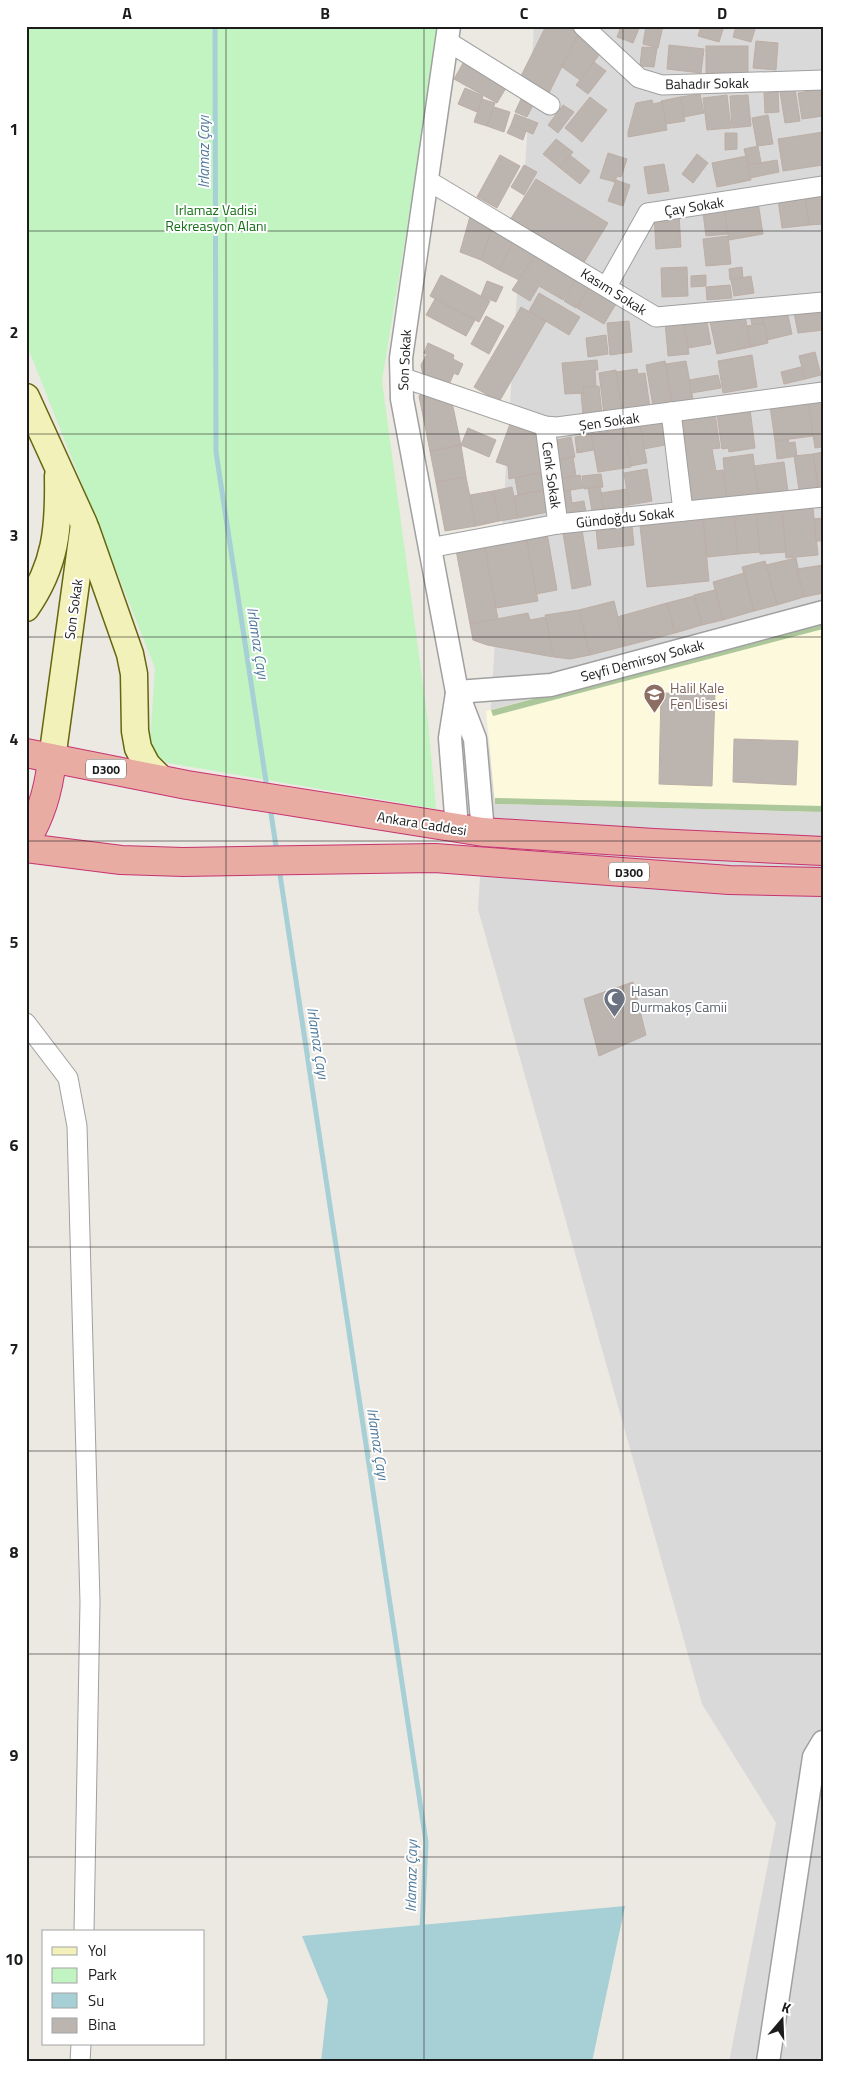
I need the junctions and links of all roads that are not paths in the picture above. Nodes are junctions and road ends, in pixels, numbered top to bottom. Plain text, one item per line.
1 (583, 26) edge
2 (448, 34) edge
3 (823, 80) edge
4 (550, 105) dead end
5 (427, 180) junction
6 (823, 186) edge
7 (607, 286) junction
8 (823, 302) edge
9 (401, 377) junction
10 (823, 392) edge
11 (26, 397) edge
12 (671, 412) junction
13 (545, 426) junction
14 (57, 466) junction
15 (823, 497) edge
16 (683, 511) junction
17 (84, 524) junction
18 (558, 524) junction
19 (429, 548) junction
20 (26, 608) edge
21 (823, 612) edge
22 (457, 692) junction
23 (39, 756) edge
24 (174, 782) junction
25 (459, 829) junction
26 (823, 839) edge
27 (26, 840) edge
28 (654, 843) junction
29 (26, 848) edge
30 (823, 851) edge
31 (730, 880) junction
32 (823, 882) edge
33 (823, 898) edge
34 (26, 1023) edge
35 (823, 1742) edge
36 (84, 1930) edge
37 (81, 2046) edge
38 (80, 2062) edge
39 (768, 2062) edge

1 - 3 street, Bahadır Sokak
2 - 4 street
2 - 5 street, Son Sokak
5 - 7 street, Kasım Sokak
5 - 9 street, Son Sokak
6 - 7 street, Çay Sokak
7 - 8 street, Kasım Sokak
9 - 13 street, Şen Sokak
9 - 19 street, Son Sokak
10 - 12 street, Şen Sokak
11 - 14 main road
12 - 13 street, Şen Sokak
12 - 16 street
13 - 18 street, Cenk Sokak
14 - 17 main road
14 - 20 main road
15 - 16 street, Gündoğdu Sokak
16 - 18 street, Gündoğdu Sokak
17 - 23 main road, Son Sokak
17 - 24 main road
18 - 19 street, Gündoğdu Sokak
19 - 22 street, Son Sokak
21 - 22 street, Seyfi Demirsoy Sokak
22 - 25 street, Son Sokak
23 - 24 highway, Ankara Caddesi / D300
23 - 27 highway
24 - 25 highway, Ankara Caddesi / D300
25 - 28 highway, Ankara Caddesi / D300
26 - 28 highway
28 - 30 highway, Ankara Caddesi / D300
29 - 31 highway, D300
31 - 32 highway, D300
31 - 33 highway
34 - 36 street
35 - 39 street
37 - 38 street

